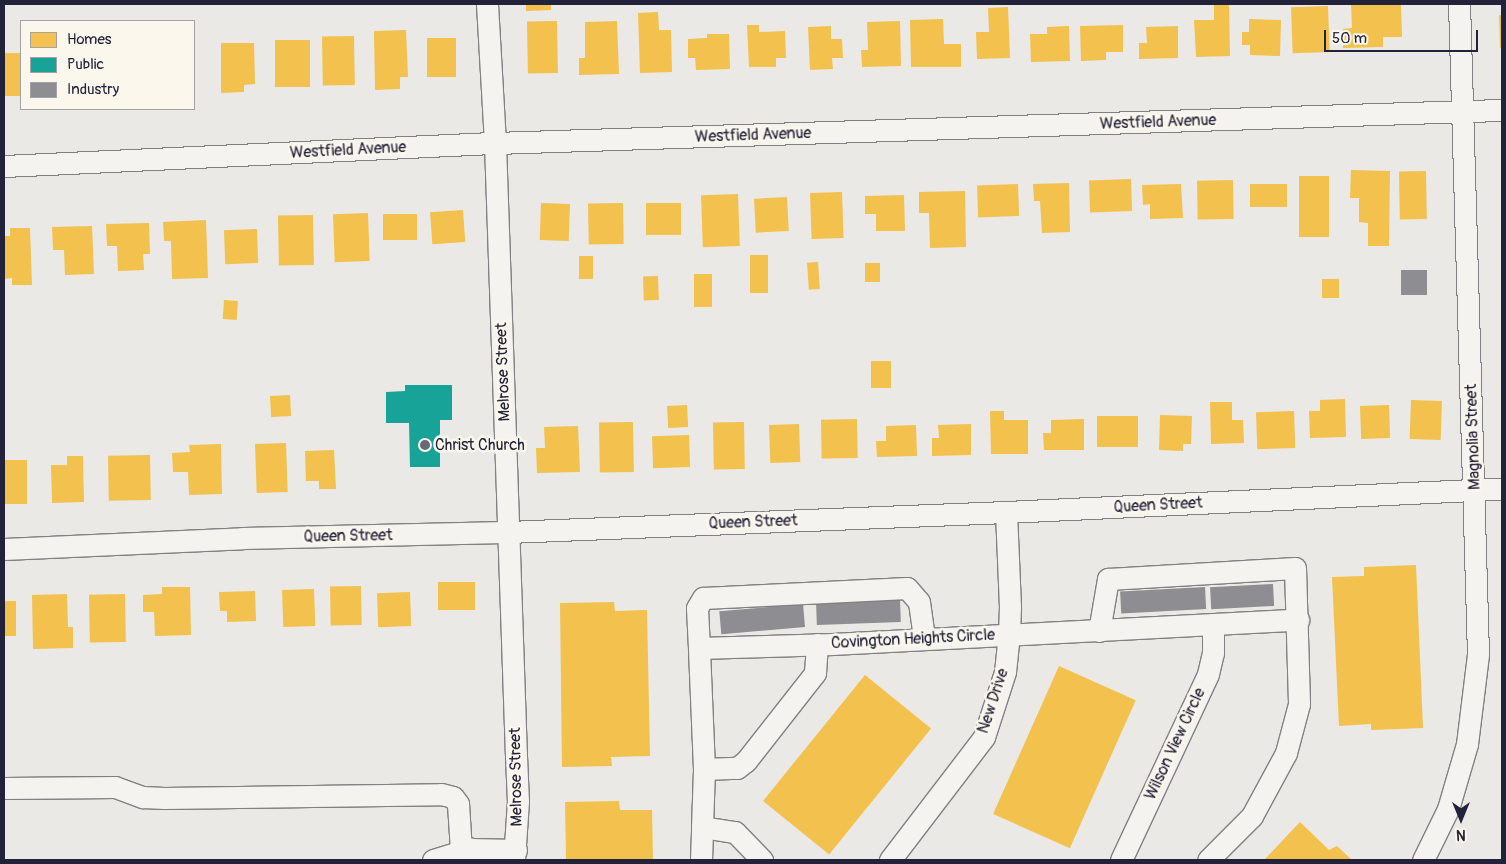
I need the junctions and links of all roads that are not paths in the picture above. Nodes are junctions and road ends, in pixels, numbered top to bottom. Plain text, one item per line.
1 (487, 4) edge
2 (1459, 4) edge
3 (1502, 110) edge
4 (1463, 112) junction
5 (495, 143) junction
6 (4, 166) edge
7 (1502, 489) edge
8 (1474, 490) junction
9 (1006, 512) junction
10 (508, 532) junction
11 (4, 549) edge
12 (1298, 620) junction
13 (1213, 624) junction
14 (1099, 631) junction
15 (1009, 635) junction
16 (924, 639) junction
17 (817, 644) junction
18 (699, 648) junction
19 (704, 769) junction
20 (4, 788) edge
21 (702, 827) junction
22 (461, 851) junction
23 (515, 855) edge
24 (433, 860) edge
25 (701, 860) edge
26 (762, 860) edge
27 (890, 860) edge
28 (1121, 860) edge
29 (1208, 860) edge
30 (1423, 860) edge

1 - 5 street, Melrose Street
2 - 4 street, Magnolia Street
3 - 4 street, Westfield Avenue
4 - 5 street, Westfield Avenue
4 - 8 street, Magnolia Street
5 - 6 street, Westfield Avenue
5 - 10 street, Melrose Street
7 - 8 street, Queen Street
8 - 9 street, Queen Street
8 - 30 street, Magnolia Street
9 - 10 street, Queen Street
9 - 15 street, New Drive
10 - 11 street, Queen Street
10 - 23 street, Melrose Street
12 - 13 street
12 - 14 street
12 - 29 street
13 - 14 street
13 - 28 street, Wilson View Circle
14 - 15 street
15 - 16 street, Covington Heights Circle
15 - 27 street, New Drive
16 - 17 street, Covington Heights Circle
16 - 18 street
17 - 18 street, Covington Heights Circle
17 - 19 street, Covington Heights Circle
18 - 19 street
19 - 21 street
20 - 22 street
21 - 25 street
21 - 26 street
22 - 23 street
22 - 24 street

